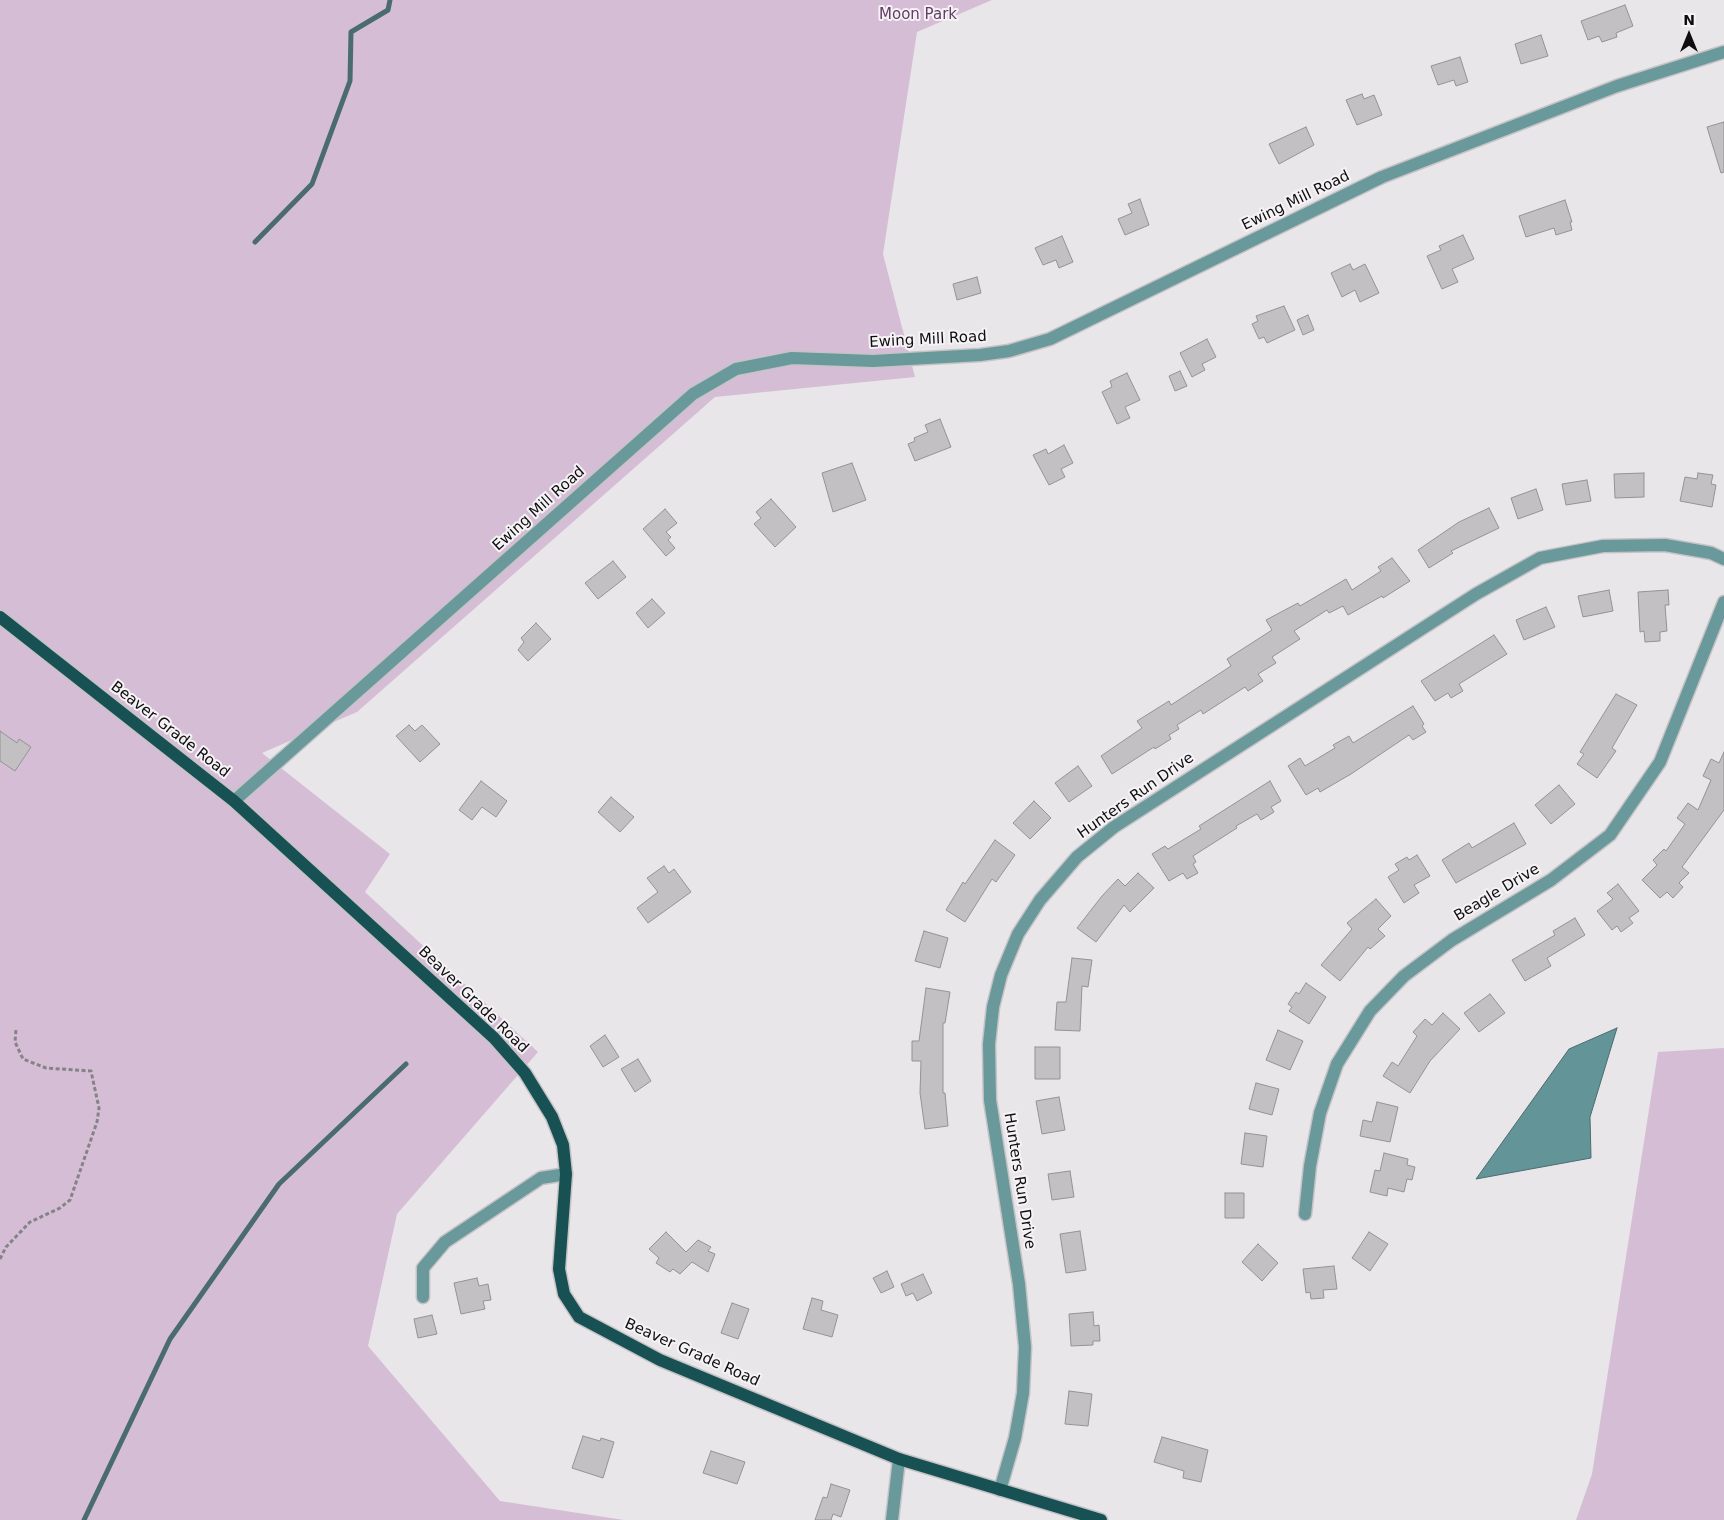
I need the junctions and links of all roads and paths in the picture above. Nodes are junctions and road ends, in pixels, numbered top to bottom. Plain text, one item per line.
1 (1724, 52) edge
2 (1724, 558) edge
3 (1724, 602) edge
4 (0, 617) edge
5 (234, 801) junction
6 (16, 1030) dead end
7 (566, 1174) junction
8 (1305, 1214) dead end
9 (0, 1259) edge
10 (423, 1297) dead end
11 (899, 1459) junction
12 (1000, 1490) junction
13 (892, 1520) edge
14 (1101, 1520) edge

1 - 5 street, Ewing Mill Road
2 - 12 street, Hunters Run Drive
3 - 8 street, Beagle Drive
4 - 5 main road, Beaver Grade Road
5 - 7 main road, Beaver Grade Road
6 - 9 path
7 - 10 street
7 - 11 main road, Beaver Grade Road
11 - 12 main road, Beaver Grade Road
11 - 13 street
12 - 14 main road, Beaver Grade Road

